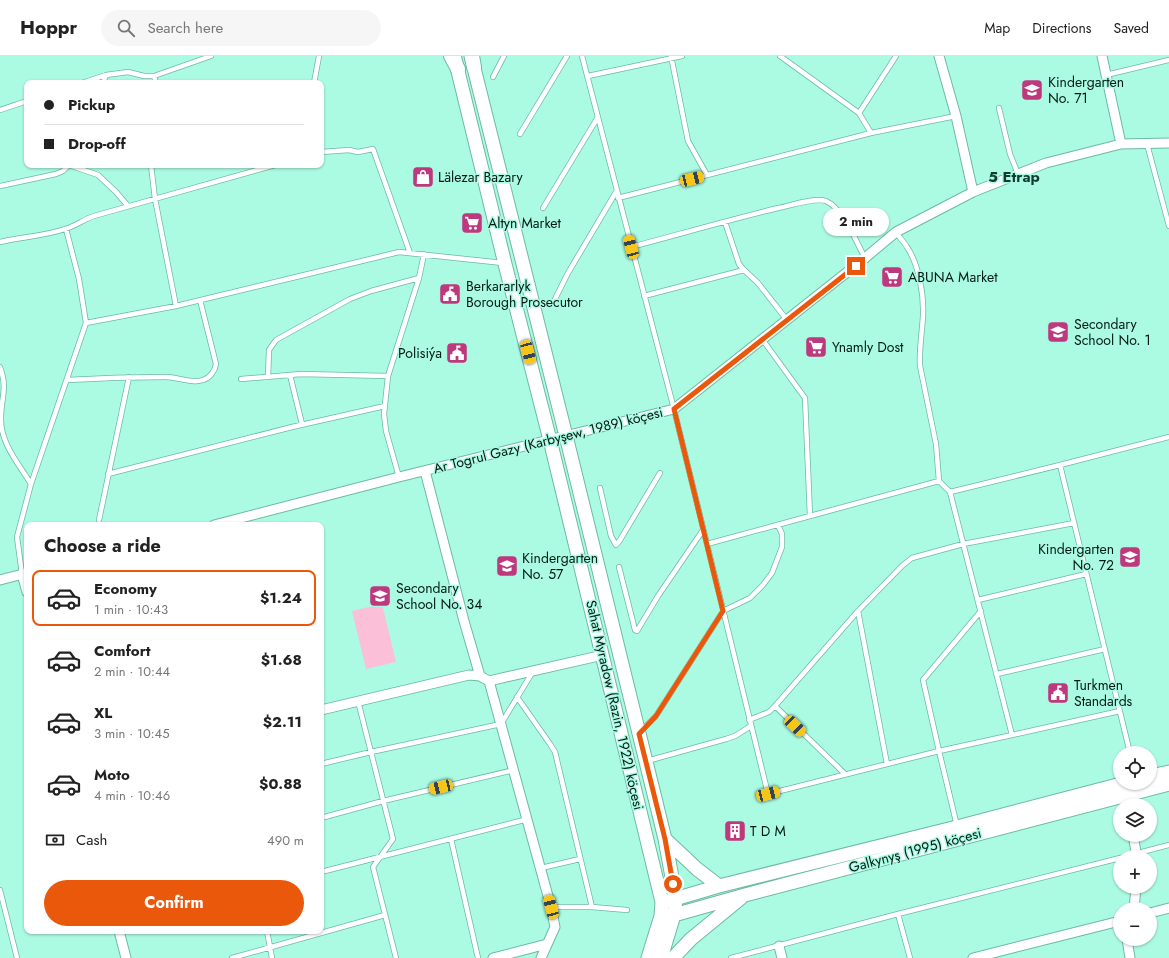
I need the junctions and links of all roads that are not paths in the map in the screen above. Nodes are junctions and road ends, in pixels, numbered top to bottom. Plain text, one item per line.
1 (211, 56) edge
2 (319, 56) edge
3 (504, 56) edge
4 (567, 56) edge
5 (582, 56) edge
6 (682, 56) edge
7 (780, 56) edge
8 (896, 56) edge
9 (939, 56) edge
10 (1102, 56) edge
11 (672, 57) edge
12 (455, 60) edge
13 (472, 60) edge
14 (1169, 60) edge
15 (106, 75) junction
16 (1106, 75) junction
17 (154, 76) junction
18 (588, 76) junction
19 (493, 77) dead end
20 (91, 80) edge
21 (104, 80) edge
22 (155, 80) edge
23 (315, 80) edge
24 (24, 102) edge
25 (999, 108) dead end
26 (0, 110) edge
27 (859, 113) junction
28 (956, 116) junction
29 (598, 117) junction
30 (871, 133) junction
31 (520, 134) dead end
32 (1169, 143) edge
33 (1121, 144) junction
34 (1148, 144) junction
35 (324, 152) edge
36 (66, 168) edge
37 (78, 168) edge
38 (152, 168) edge
39 (264, 168) edge
40 (1018, 174) junction
41 (707, 175) junction
42 (0, 186) edge
43 (616, 192) junction
44 (973, 192) junction
45 (618, 198) junction
46 (155, 199) junction
47 (128, 206) junction
48 (542, 208) dead end
49 (725, 222) junction
50 (1169, 226) edge
51 (66, 229) junction
52 (896, 232) junction
53 (0, 242) edge
54 (631, 247) junction
55 (410, 253) junction
56 (424, 254) junction
57 (865, 258) junction
58 (505, 264) junction
59 (744, 270) junction
60 (419, 278) junction
61 (644, 296) junction
62 (200, 300) junction
63 (554, 301) dead end
64 (176, 306) junction
65 (787, 320) junction
66 (86, 323) junction
67 (762, 340) junction
68 (0, 367) edge
69 (290, 375) junction
70 (388, 376) junction
71 (129, 377) junction
72 (268, 377) junction
73 (67, 380) junction
74 (241, 380) dead end
75 (385, 406) junction
76 (674, 409) junction
77 (302, 424) junction
78 (566, 436) junction
79 (1169, 437) edge
80 (550, 440) junction
81 (1060, 466) junction
82 (425, 471) junction
83 (660, 473) dead end
84 (108, 474) junction
85 (399, 477) junction
86 (939, 481) junction
87 (31, 484) junction
88 (600, 488) dead end
89 (950, 492) junction
90 (810, 516) junction
91 (99, 520) dead end
92 (226, 522) edge
93 (1074, 523) junction
94 (778, 525) junction
95 (703, 530) junction
96 (707, 544) junction
97 (963, 544) junction
98 (619, 567) dead end
99 (24, 569) edge
100 (24, 574) edge
101 (1086, 574) junction
102 (0, 580) edge
103 (978, 600) junction
104 (723, 611) junction
105 (858, 611) junction
106 (980, 611) junction
107 (1104, 649) junction
108 (603, 655) junction
109 (532, 672) junction
110 (997, 674) junction
111 (480, 676) junction
112 (489, 681) junction
113 (517, 697) junction
114 (358, 701) junction
115 (776, 706) junction
116 (324, 709) edge
117 (1120, 711) junction
118 (750, 720) junction
119 (501, 724) junction
120 (751, 726) junction
121 (639, 734) junction
122 (1012, 736) junction
123 (1128, 746) edge
124 (939, 751) junction
125 (371, 752) junction
126 (645, 761) junction
127 (324, 763) edge
128 (887, 764) junction
129 (514, 770) junction
130 (1169, 772) edge
131 (845, 774) junction
132 (1157, 775) edge
133 (1169, 784) edge
134 (1124, 794) edge
135 (383, 801) junction
136 (324, 817) edge
137 (528, 819) junction
138 (957, 827) junction
139 (451, 839) junction
140 (665, 839) junction
141 (1169, 845) edge
142 (1154, 850) edge
143 (380, 858) junction
144 (580, 859) junction
145 (1113, 860) edge
146 (541, 868) junction
147 (324, 871) edge
148 (719, 886) junction
149 (0, 890) edge
150 (745, 895) junction
151 (676, 899) junction
152 (662, 902) junction
153 (2, 904) edge
154 (551, 907) junction
155 (592, 907) junction
156 (1169, 908) edge
157 (627, 910) dead end
158 (1157, 911) edge
159 (898, 914) junction
160 (385, 915) junction
161 (668, 916) junction
162 (1113, 923) edge
163 (324, 932) edge
164 (120, 934) edge
165 (268, 934) edge
166 (317, 934) edge
167 (546, 944) junction
168 (779, 946) junction
169 (1129, 946) edge
170 (271, 947) junction
171 (17, 958) edge
172 (126, 958) edge
173 (232, 958) edge
174 (272, 958) edge
175 (396, 958) edge
176 (478, 958) edge
177 (493, 958) edge
178 (541, 958) edge
179 (648, 958) edge
180 (661, 958) edge
181 (673, 958) edge
182 (731, 958) edge
183 (782, 958) edge
184 (910, 958) edge
185 (973, 958) edge
186 (1130, 958) edge

1 - 17 lane
2 - 23 lane
3 - 19 lane
4 - 31 lane
5 - 18 lane
6 - 11 lane
7 - 27 lane
8 - 27 lane
9 - 28 street
10 - 16 street
11 - 18 lane
11 - 41 lane
12 - 58 main road, Sahat Myradow (Razin, 1922) köçesi
13 - 78 main road
14 - 16 lane
15 - 17 lane
15 - 20 lane
15 - 21 lane
16 - 33 street
17 - 22 lane
18 - 29 lane
24 - 26 lane
25 - 40 lane
27 - 30 lane
28 - 30 lane
28 - 44 street
29 - 43 lane
29 - 48 lane
30 - 41 lane
32 - 34 street, Ar Togrul Gazy (Karbyşew, 1989) köçesi
33 - 34 street, Ar Togrul Gazy (Karbyşew, 1989) köçesi
33 - 40 street, Ar Togrul Gazy (Karbyşew, 1989) köçesi
34 - 50 lane
35 - 55 lane
36 - 42 lane
37 - 47 lane
38 - 46 lane
39 - 46 lane
40 - 44 street, Ar Togrul Gazy (Karbyşew, 1989) köçesi
41 - 45 lane
43 - 45 lane
43 - 63 lane
44 - 52 street, Ar Togrul Gazy (Karbyşew, 1989) köçesi
45 - 54 lane
46 - 47 lane
46 - 64 lane
47 - 51 lane
49 - 54 lane
49 - 57 lane
49 - 59 lane
51 - 53 lane
51 - 66 lane
52 - 57 street, Ar Togrul Gazy (Karbyşew, 1989) köçesi
52 - 86 lane
54 - 61 lane
55 - 56 lane
55 - 62 lane
56 - 58 lane
56 - 60 lane
57 - 65 street, Ar Togrul Gazy (Karbyşew, 1989) köçesi
58 - 80 main road, Sahat Myradow (Razin, 1922) köçesi
59 - 61 lane
59 - 65 lane
60 - 70 lane
60 - 72 lane
61 - 76 lane
62 - 64 lane
62 - 71 lane
64 - 66 lane
65 - 67 street, Ar Togrul Gazy (Karbyşew, 1989) köçesi
66 - 73 lane
67 - 76 street, Ar Togrul Gazy (Karbyşew, 1989) köçesi
67 - 90 lane
68 - 87 lane
69 - 70 lane
69 - 72 lane
69 - 77 lane
70 - 75 lane
71 - 73 lane
71 - 84 lane
72 - 74 lane
73 - 87 lane
75 - 77 lane
75 - 85 lane
76 - 78 street, Ar Togrul Gazy (Karbyşew, 1989) köçesi
76 - 95 lane
77 - 84 lane
78 - 80 street, Ar Togrul Gazy (Karbyşew, 1989) köçesi
78 - 121 main road
79 - 81 lane
80 - 82 street, Ar Togrul Gazy (Karbyşew, 1989) köçesi
80 - 108 main road, Sahat Myradow (Razin, 1922) köçesi
81 - 89 lane
81 - 93 lane
82 - 85 street, Ar Togrul Gazy (Karbyşew, 1989) köçesi
82 - 111 street
83 - 88 lane
84 - 91 lane
85 - 92 street, Ar Togrul Gazy (Karbyşew, 1989) köçesi
86 - 89 lane
86 - 90 lane
87 - 99 lane
89 - 97 lane
90 - 94 lane
93 - 97 lane
93 - 101 lane
94 - 96 lane
94 - 104 lane
95 - 96 lane
95 - 98 lane
96 - 104 lane
97 - 103 lane
97 - 105 lane
100 - 102 street
101 - 103 lane
101 - 107 lane
103 - 106 lane
104 - 118 lane
104 - 121 lane
105 - 115 lane
105 - 128 lane
106 - 110 lane
106 - 124 lane
107 - 110 lane
107 - 117 lane
108 - 109 street
108 - 152 main road, Sahat Myradow (Razin, 1922) köçesi
109 - 112 street
109 - 113 lane
110 - 122 lane
111 - 112 street
111 - 114 street
112 - 119 street
113 - 119 lane
113 - 144 lane
114 - 116 street
114 - 125 lane
115 - 118 lane
115 - 131 lane
117 - 122 lane
117 - 123 lane
118 - 120 lane
119 - 125 lane
119 - 129 street
120 - 126 lane
120 - 131 lane
121 - 126 main road
122 - 124 lane
124 - 128 lane
124 - 138 lane
125 - 127 lane
125 - 135 lane
126 - 140 main road
128 - 131 lane
129 - 135 lane
129 - 137 street
130 - 132 main road
133 - 134 main road, Galkynyş (1995) köçesi
134 - 138 main road, Galkynyş (1995) köçesi
134 - 150 main road, Galkynyş (1995) köçesi
135 - 136 lane
135 - 143 lane
137 - 139 lane
137 - 146 street
138 - 148 main road, Galkynyş (1995) köçesi
139 - 143 lane
139 - 176 lane
140 - 148 main road
140 - 151 main road
141 - 142 lane
143 - 147 lane
143 - 160 lane
144 - 146 lane
144 - 155 lane
145 - 159 lane
146 - 154 street
148 - 151 main road, Galkynyş (1995) köçesi
149 - 153 lane
150 - 161 main road, Galkynyş (1995) köçesi
150 - 181 main road
151 - 152 main road, Galkynyş (1995) köçesi
151 - 161 main road
152 - 161 main road, Sahat Myradow (Razin, 1922) köçesi
153 - 171 lane
154 - 155 lane
154 - 167 street
155 - 157 lane
156 - 158 street
159 - 168 lane
159 - 184 lane
160 - 163 lane
160 - 175 lane
161 - 179 main road, Sahat Myradow (Razin, 1922) köçesi
161 - 180 main road, Sahat Myradow (Razin, 1922) köçesi
162 - 185 street
164 - 172 street
165 - 170 lane
166 - 170 lane
167 - 177 street
167 - 178 street
168 - 182 lane
168 - 183 street
169 - 186 street
170 - 173 lane
170 - 174 lane

